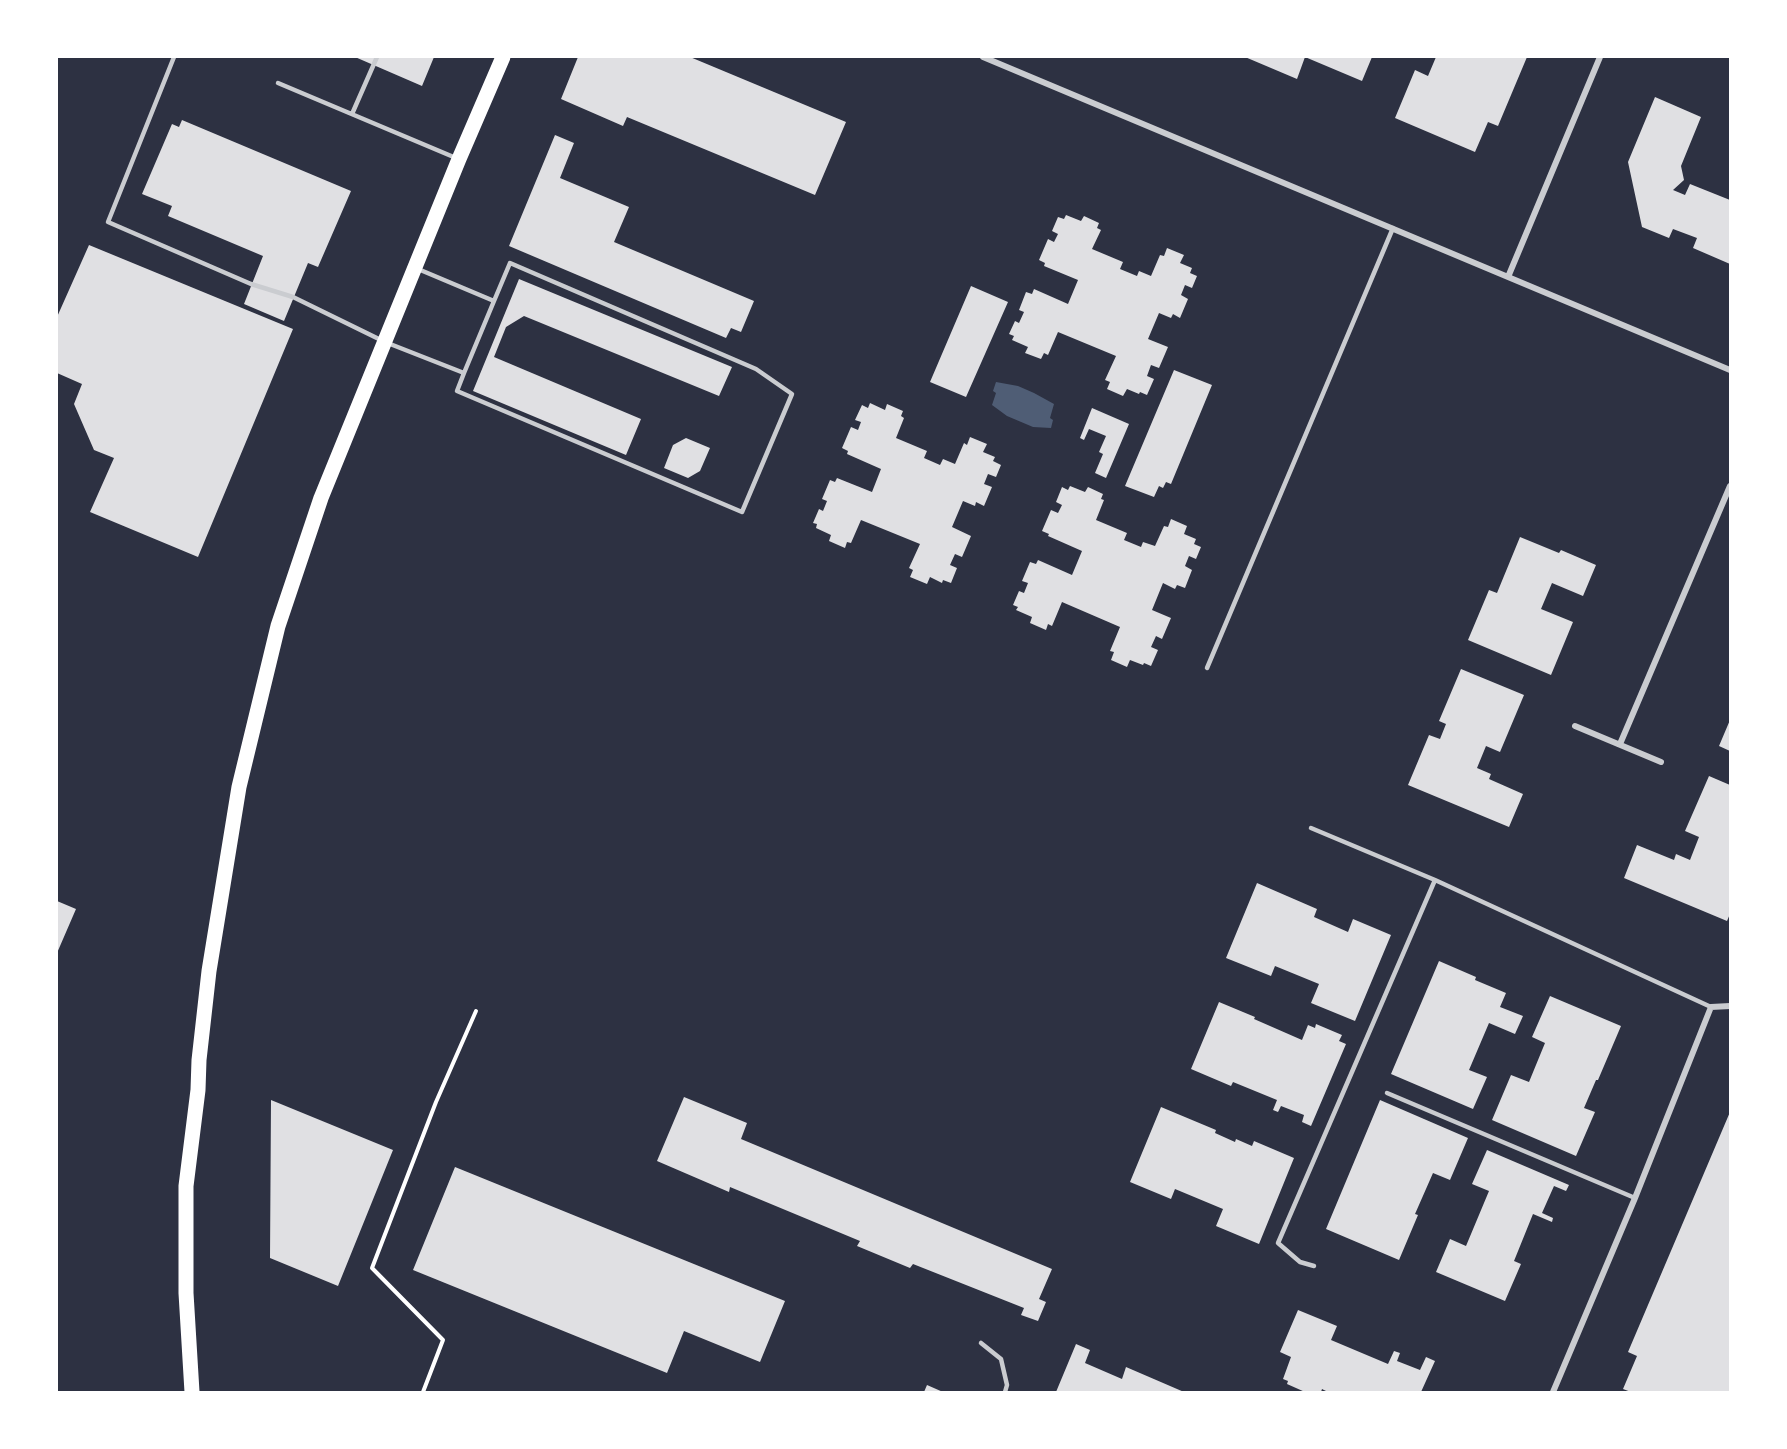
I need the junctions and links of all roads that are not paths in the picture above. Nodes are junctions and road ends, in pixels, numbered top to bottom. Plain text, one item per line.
1 (174, 57) edge
2 (377, 57) edge
3 (503, 57) edge
4 (1600, 57) edge
5 (988, 58) edge
6 (278, 82) dead end
7 (352, 114) junction
8 (459, 159) junction
9 (1394, 228) junction
10 (415, 268) junction
11 (1508, 277) junction
12 (494, 301) junction
13 (385, 342) junction
14 (1730, 370) edge
15 (464, 373) junction
16 (1730, 486) edge
17 (1207, 668) dead end
18 (1575, 726) dead end
19 (1620, 744) junction
20 (1661, 762) dead end
21 (1311, 828) dead end
22 (1435, 880) junction
23 (1730, 1006) edge
24 (1711, 1007) junction
25 (1387, 1093) dead end
26 (1635, 1198) junction
27 (1314, 1266) dead end
28 (981, 1343) dead end
29 (192, 1392) edge
30 (1005, 1392) edge
31 (1553, 1392) edge

1 - 13 lane
2 - 7 lane
3 - 8 main road
4 - 11 street
5 - 9 street
6 - 7 lane
7 - 8 lane
8 - 10 main road
9 - 11 street
9 - 17 lane
10 - 12 lane
10 - 13 main road
11 - 14 street
12 - 15 lane
12 - 15 lane
13 - 15 lane
13 - 29 main road
16 - 19 street
18 - 19 street
19 - 20 street
21 - 22 lane
22 - 24 lane
22 - 27 lane
23 - 24 street
24 - 26 street
25 - 26 lane
26 - 31 street
28 - 30 lane

